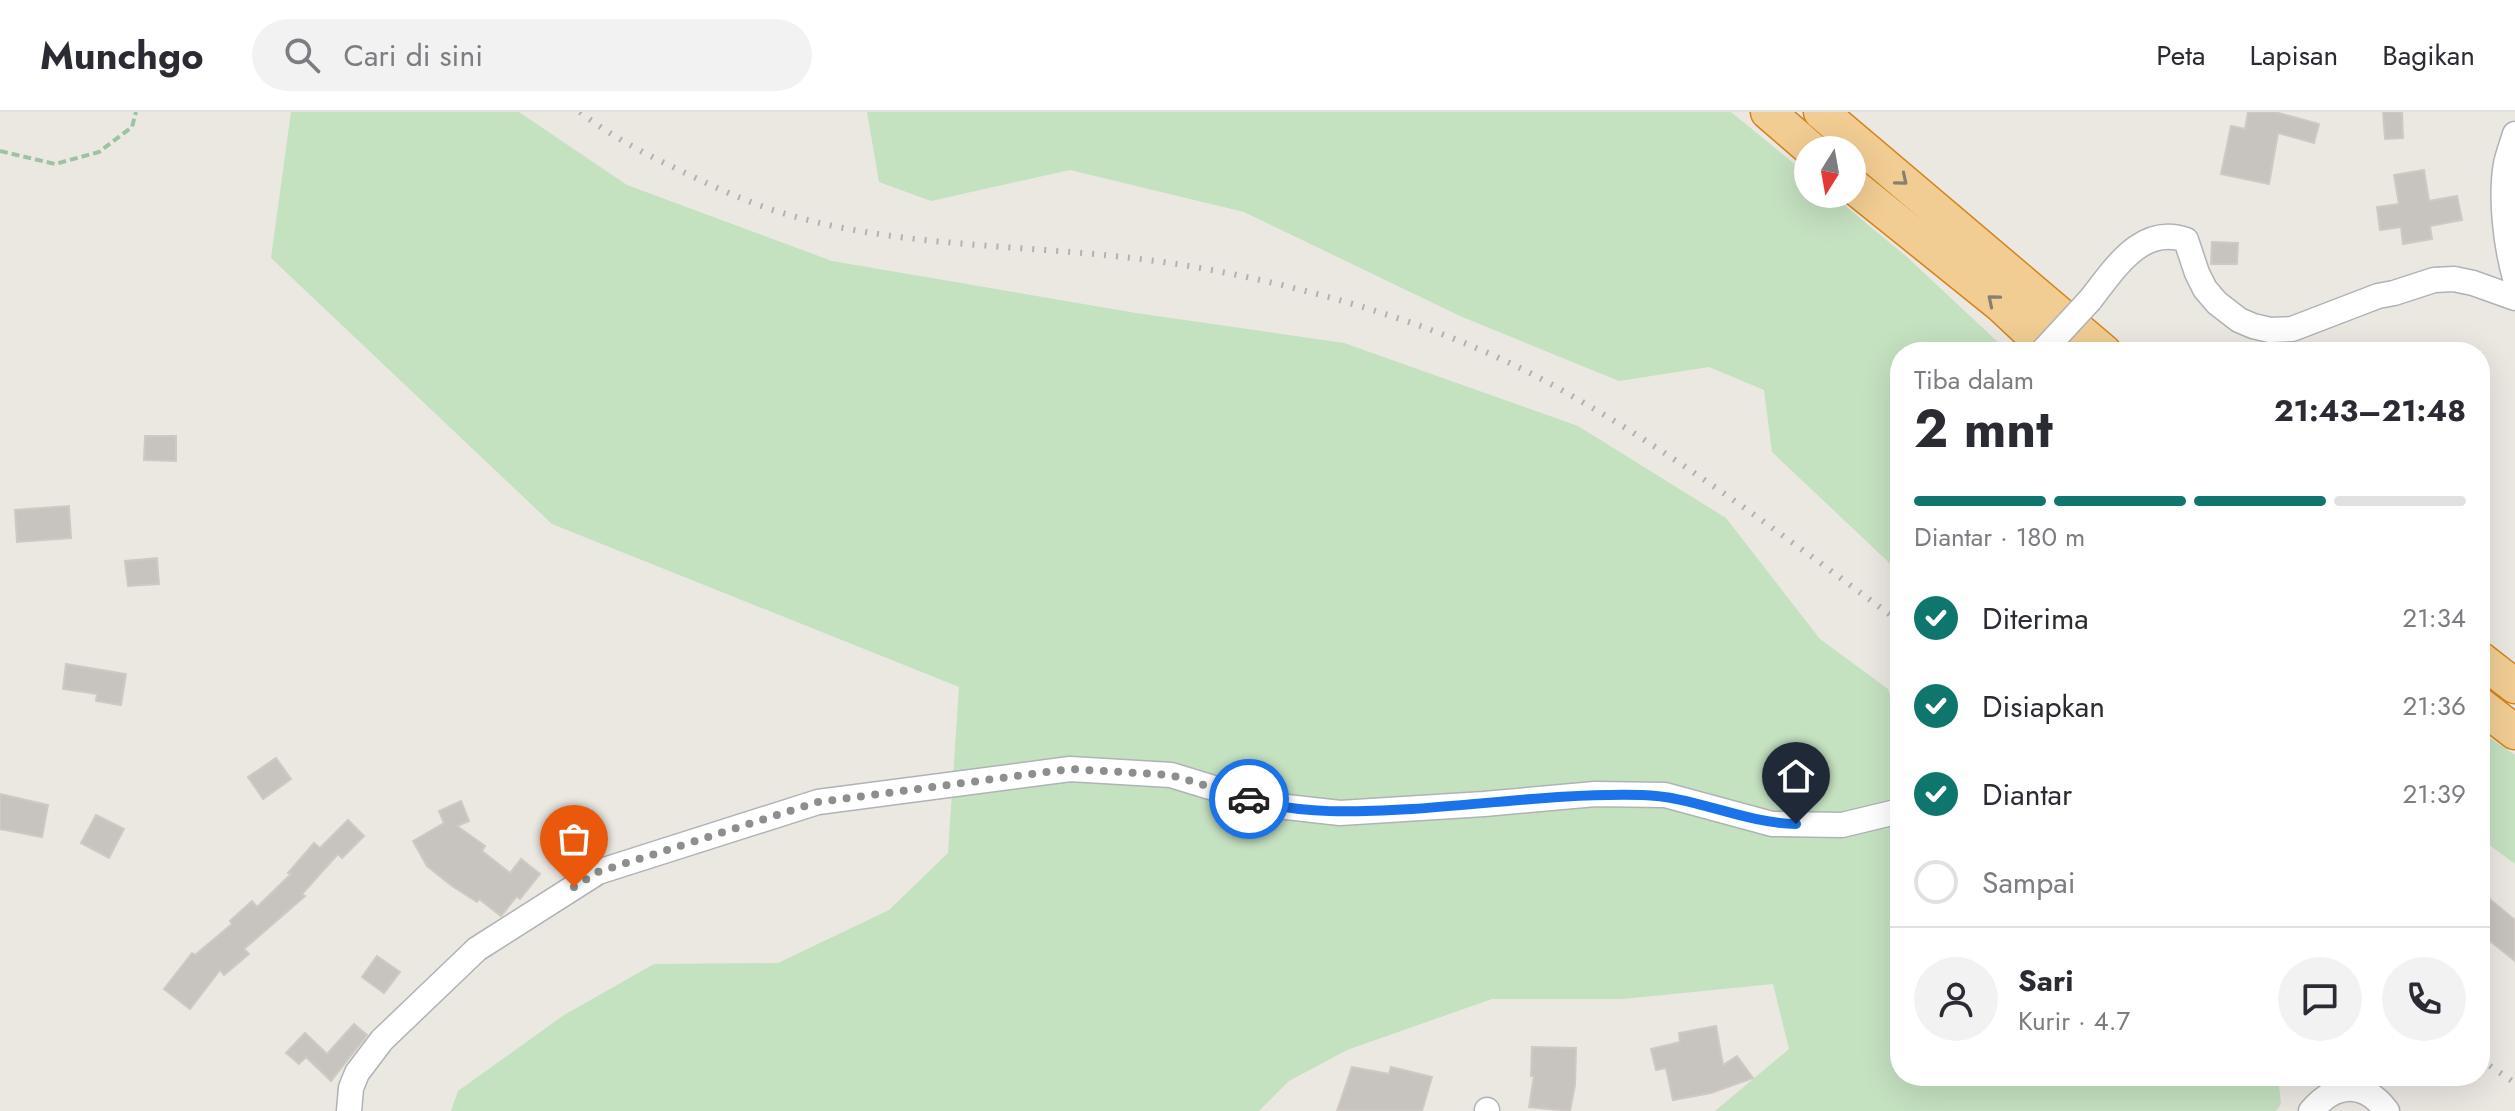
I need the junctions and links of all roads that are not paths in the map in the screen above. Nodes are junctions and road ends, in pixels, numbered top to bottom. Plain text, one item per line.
1 (1768, 112) edge
2 (1821, 112) edge
3 (2515, 134) edge
4 (1796, 136) edge
5 (1866, 196) edge
6 (2515, 278) edge
7 (2515, 298) edge
8 (2040, 342) edge
9 (2051, 342) edge
10 (2092, 342) edge
11 (2490, 667) edge
12 (2515, 686) edge
13 (2490, 713) edge
14 (2515, 732) edge
15 (1890, 813) edge
16 (349, 1111) edge
17 (2311, 1111) edge
18 (2387, 1111) edge

1 - 4 highway
2 -> 10 highway
3 - 6 street
8 -> 5 highway
7 - 9 street, bridge
11 - 12 highway
13 - 14 highway
15 - 16 street
17 - 18 street

